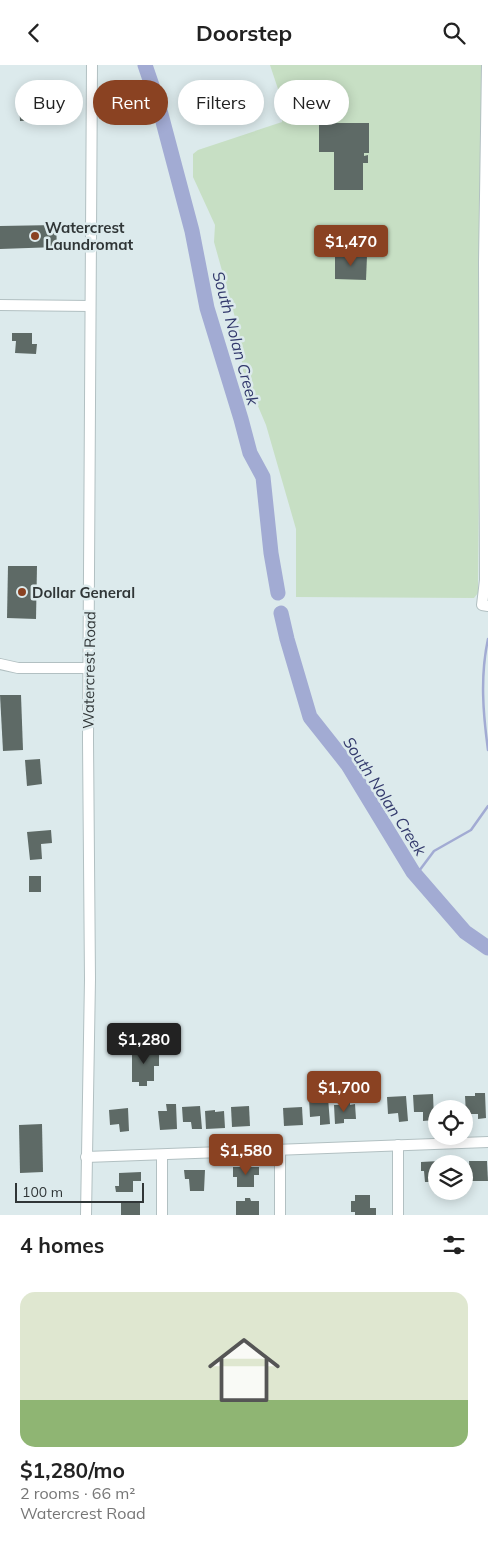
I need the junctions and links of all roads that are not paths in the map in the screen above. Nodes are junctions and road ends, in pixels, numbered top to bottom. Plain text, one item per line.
1 (92, 65) edge
2 (487, 65) edge
3 (486, 262) edge
4 (0, 305) edge
5 (90, 306) junction
6 (485, 606) edge
7 (0, 664) edge
8 (88, 668) junction
9 (488, 1142) edge
10 (398, 1145) junction
11 (280, 1149) junction
12 (162, 1155) junction
13 (86, 1157) junction
14 (86, 1215) edge
15 (162, 1215) edge
16 (280, 1215) edge
17 (398, 1215) edge

1 - 5 street, Watercrest Road
2 - 3 street
3 - 6 street
4 - 5 street
5 - 8 street, Watercrest Road
7 - 8 street
8 - 13 street, Watercrest Road
9 - 10 street
10 - 11 street
10 - 17 street
11 - 12 street
11 - 16 street
12 - 13 street
12 - 15 street
13 - 14 street, Watercrest Road

